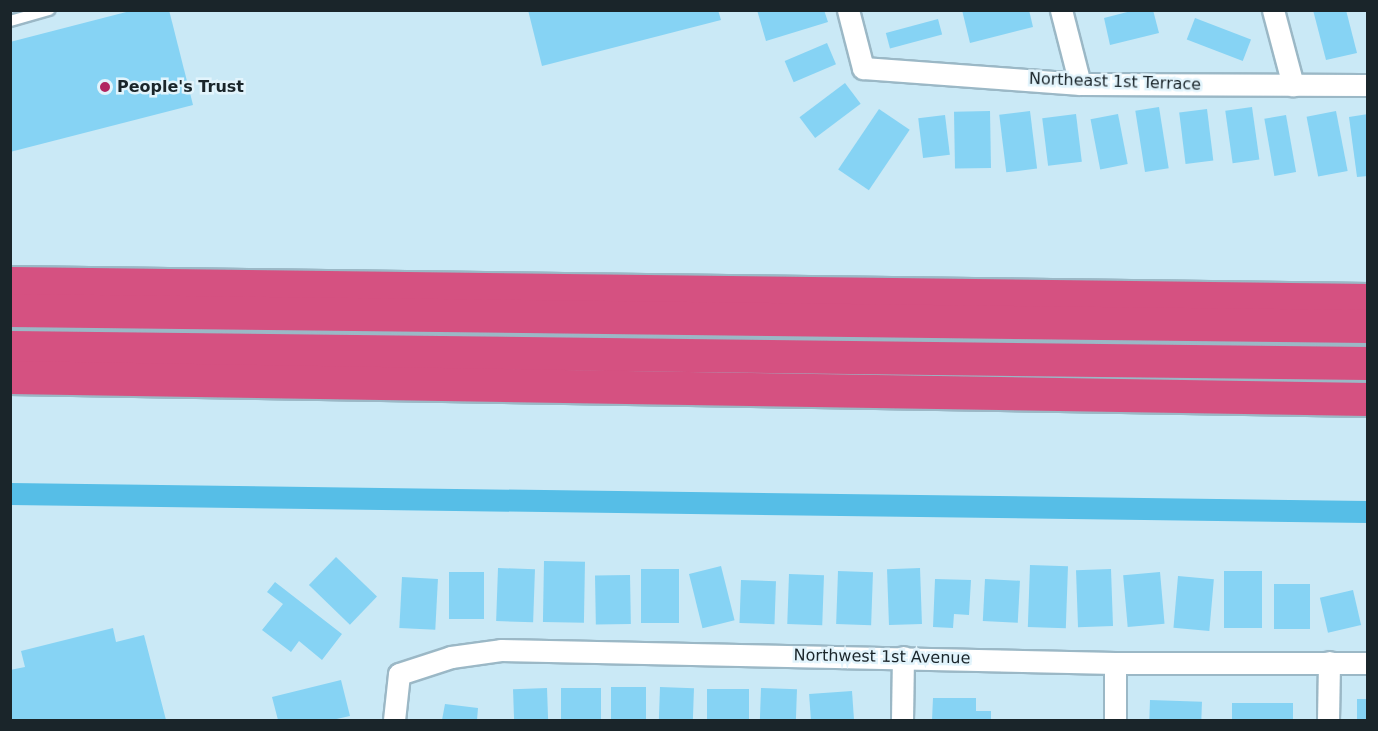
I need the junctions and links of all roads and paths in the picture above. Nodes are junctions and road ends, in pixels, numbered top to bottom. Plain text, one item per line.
1 (49, 10) edge
2 (848, 10) edge
3 (1061, 10) edge
4 (1273, 10) edge
5 (10, 21) edge
6 (1080, 84) junction
7 (1293, 85) junction
8 (1368, 85) edge
9 (10, 283) edge
10 (1368, 300) edge
11 (10, 310) edge
12 (1368, 326) edge
13 (10, 347) edge
14 (1368, 363) edge
15 (10, 377) edge
16 (1368, 399) edge
17 (903, 657) junction
18 (1329, 662) junction
19 (1115, 663) junction
20 (1368, 663) edge
21 (394, 720) edge
22 (902, 720) edge
23 (1115, 720) edge
24 (1328, 720) edge

1 - 5 lane
2 - 6 street, Northeast 1st Terrace
3 - 6 street
4 - 7 street
6 - 7 street, Northeast 1st Terrace
7 - 8 street, Northeast 1st Terrace
9 - 10 highway
11 - 12 highway
13 - 14 highway
15 - 16 highway
17 - 19 street, Northwest 1st Avenue
17 - 21 street, Northwest 1st Avenue
17 - 22 street
18 - 19 street, Northwest 1st Avenue
18 - 20 street, Northwest 1st Avenue
18 - 24 street
19 - 23 street

